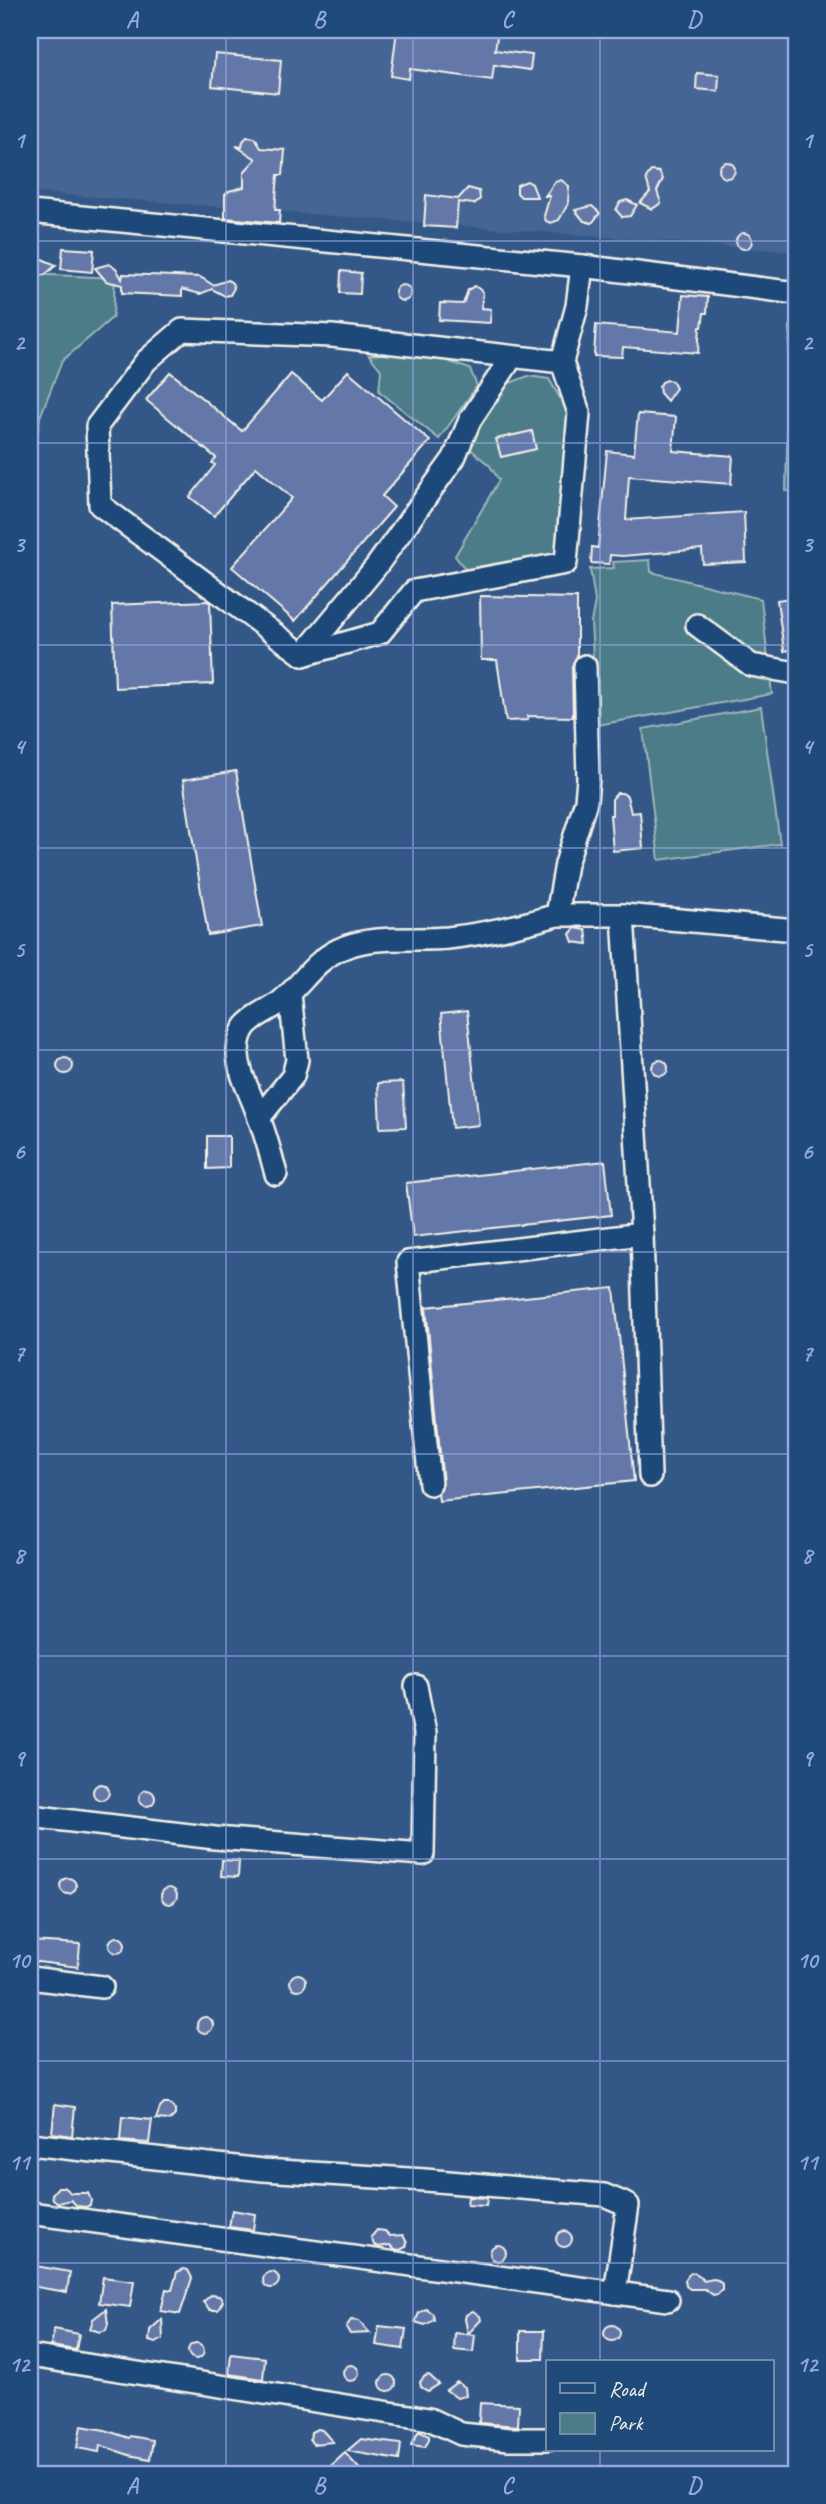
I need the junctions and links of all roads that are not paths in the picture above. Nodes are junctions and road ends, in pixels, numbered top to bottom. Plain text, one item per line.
1 (30, 212) edge
2 (582, 266) junction
3 (796, 293) edge
4 (512, 356) junction
5 (562, 362) junction
6 (697, 625) dead end
7 (303, 655) junction
8 (585, 666) dead end
9 (796, 673) edge
10 (558, 915) junction
11 (623, 915) junction
12 (796, 930) edge
13 (290, 994) junction
14 (260, 1118) junction
15 (276, 1174) dead end
16 (642, 1234) junction
17 (650, 1476) dead end
18 (430, 1484) dead end
19 (416, 1686) dead end
20 (30, 1816) edge
21 (30, 1979) edge
22 (102, 1987) dead end
23 (30, 2144) edge
24 (30, 2213) edge
25 (615, 2293) junction
26 (668, 2300) dead end
27 (30, 2356) edge
28 (546, 2439) edge

1 - 2 street
2 - 3 street
2 - 5 street
4 - 5 street
4 - 7 street
4 - 7 street
5 - 7 street
6 - 9 street
8 - 10 street
10 - 11 street
10 - 13 street
11 - 12 street
11 - 16 street
13 - 14 street
13 - 14 street
14 - 15 street
16 - 17 street
16 - 18 street
19 - 20 street
21 - 22 street
23 - 25 street
24 - 25 street
25 - 26 street
27 - 28 street

